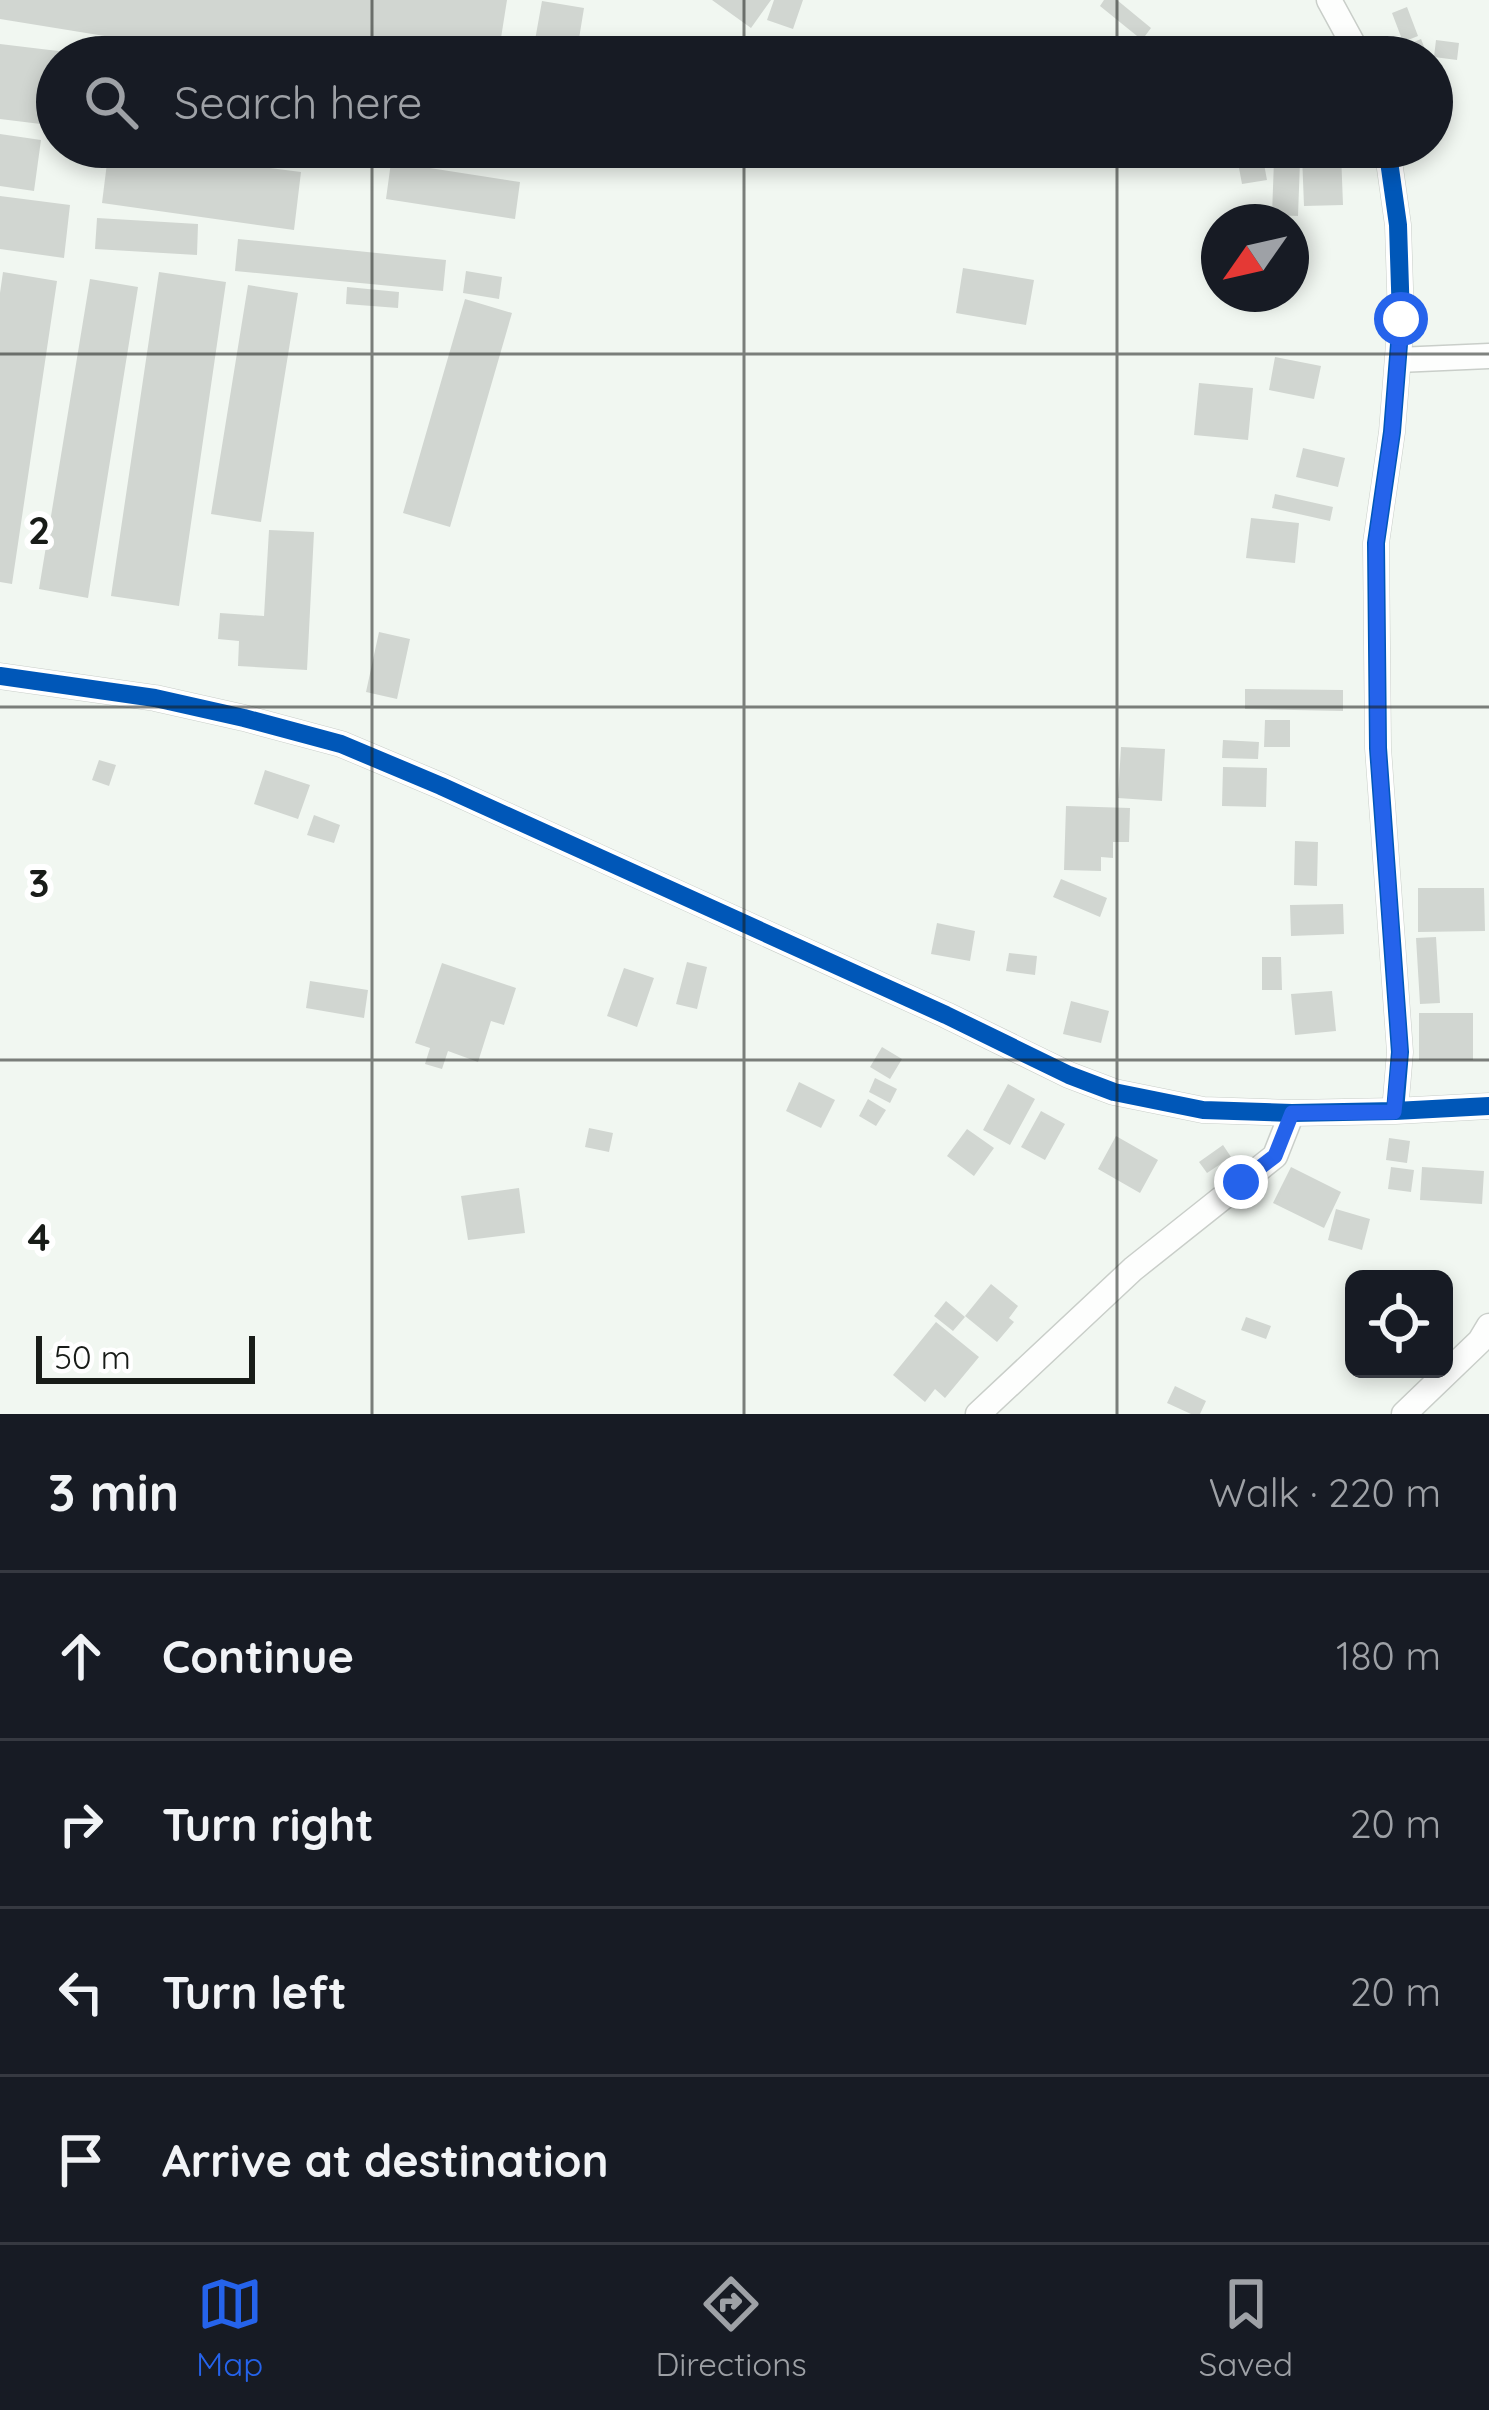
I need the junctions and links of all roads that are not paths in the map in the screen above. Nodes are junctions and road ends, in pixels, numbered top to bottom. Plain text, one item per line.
1 (1329, 0) edge
2 (1349, 36) edge
3 (1390, 168) edge
4 (1489, 356) edge
5 (1398, 359) junction
6 (0, 676) edge
7 (1489, 1106) edge
8 (1394, 1112) junction
9 (1292, 1113) junction
10 (1489, 1326) edge
11 (978, 1414) edge
12 (1404, 1414) edge

1 - 2 street
3 - 5 street
4 - 5 street
5 - 8 street
6 - 9 street
7 - 8 street
8 - 9 street
9 - 11 street
10 - 12 street

